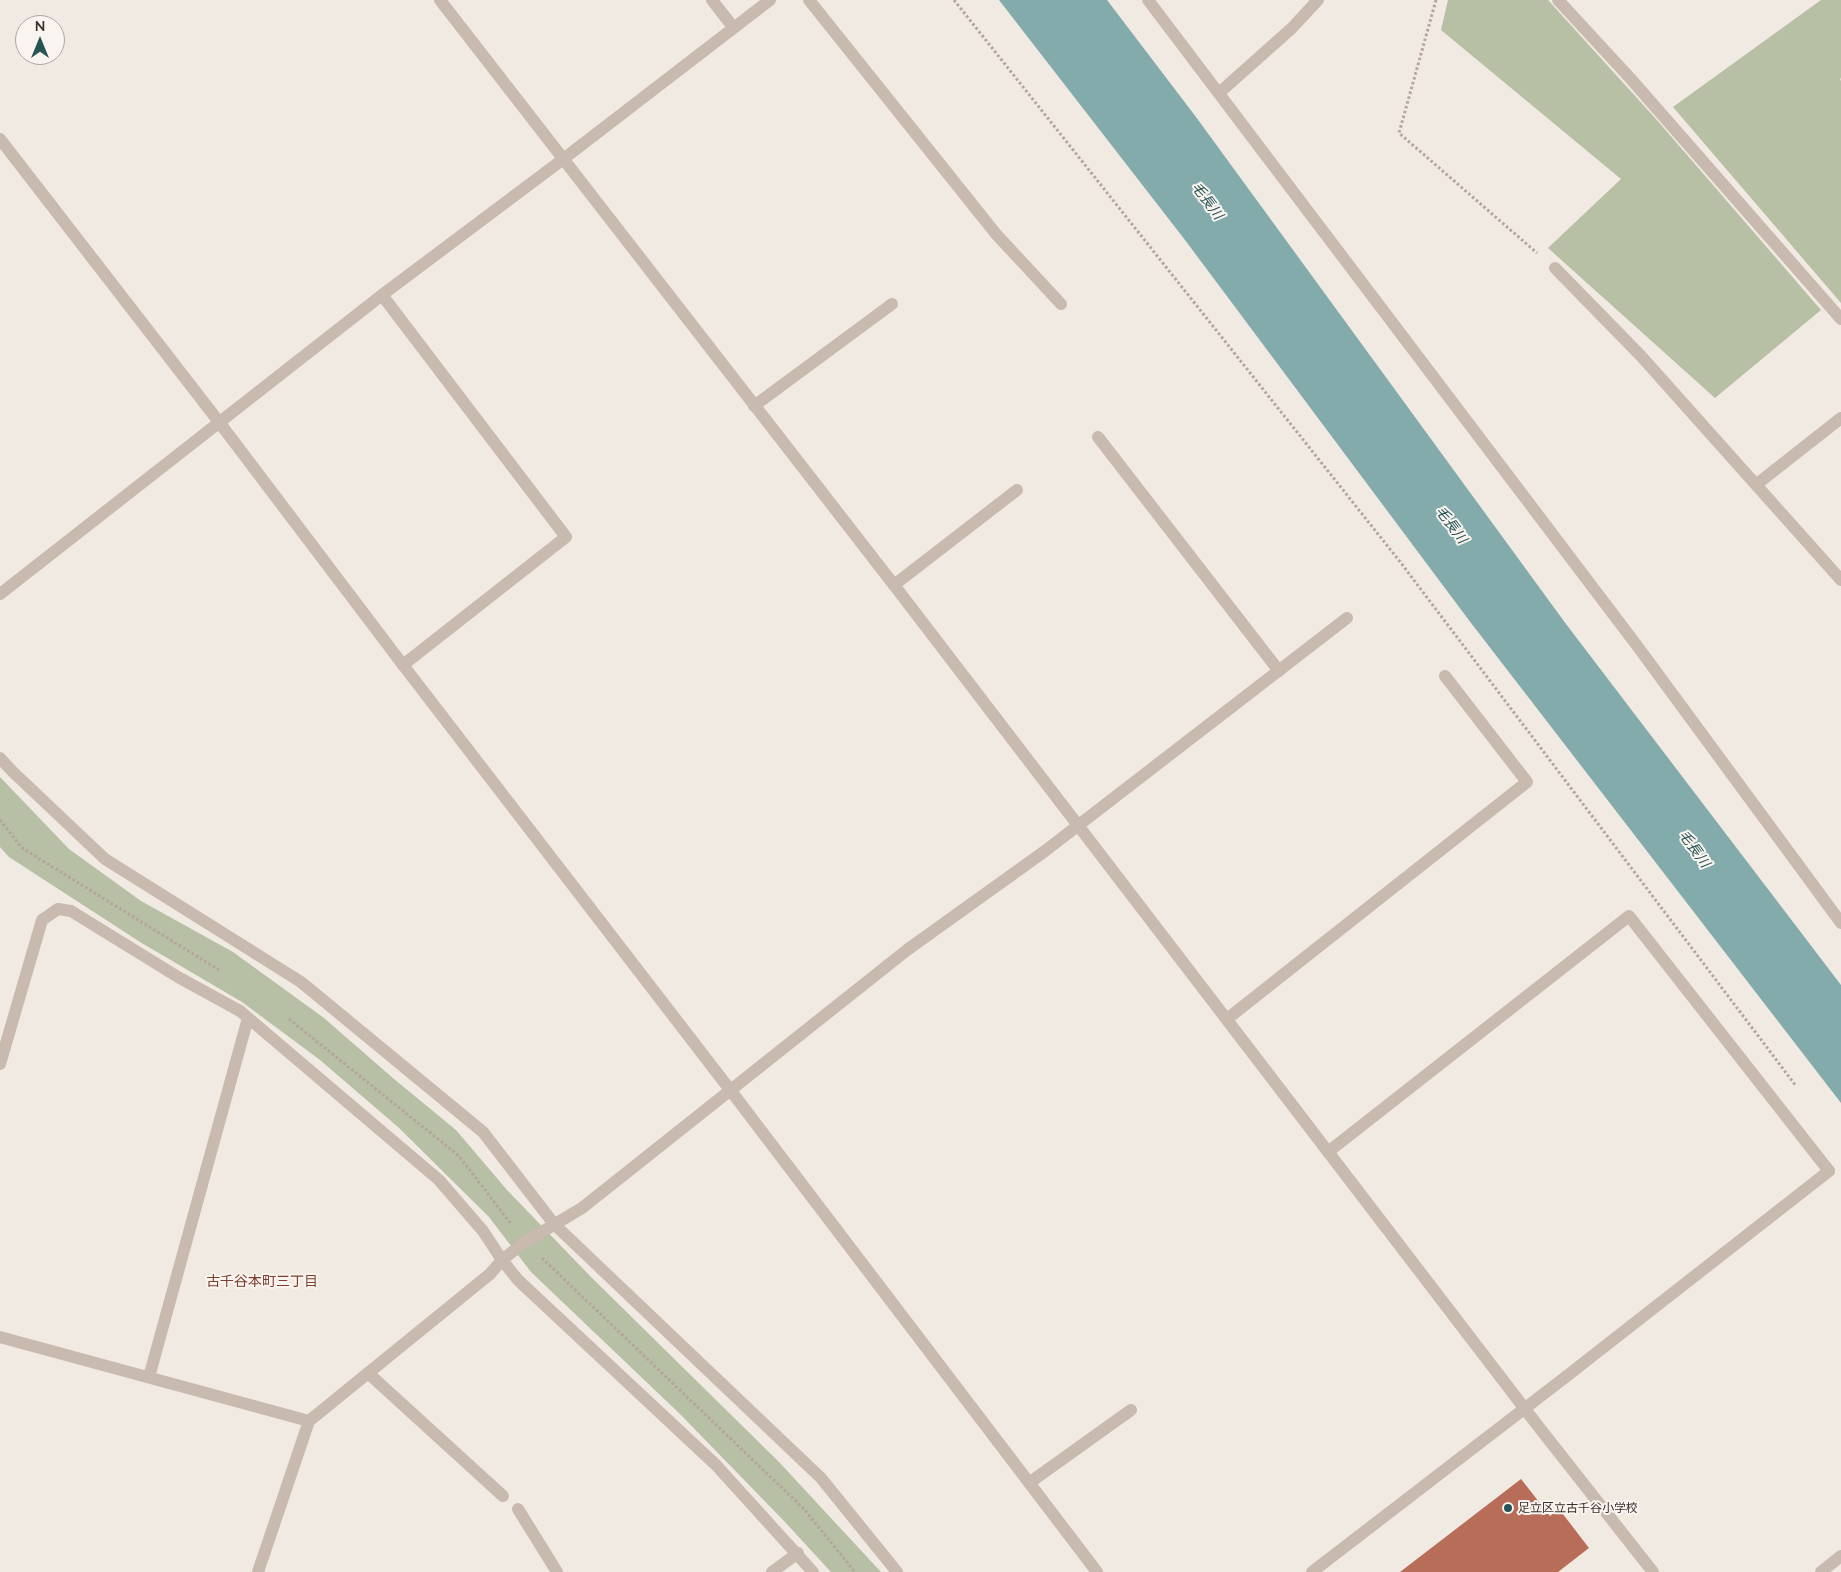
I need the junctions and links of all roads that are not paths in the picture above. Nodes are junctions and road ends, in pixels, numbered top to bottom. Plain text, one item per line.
1 (440, 0) edge
2 (712, 0) edge
3 (770, 0) edge
4 (809, 0) edge
5 (1148, 0) edge
6 (1318, 0) edge
7 (1558, 0) edge
8 (733, 27) junction
9 (1219, 93) junction
10 (0, 139) edge
11 (562, 160) junction
12 (1555, 268) road end
13 (382, 295) junction
14 (892, 304) dead end
15 (1061, 304) dead end
16 (1841, 319) edge
17 (754, 406) junction
18 (1841, 418) edge
19 (219, 422) junction
20 (1098, 437) dead end
21 (1757, 484) junction
22 (1017, 490) dead end
23 (1841, 580) edge
24 (894, 585) junction
25 (0, 594) edge
26 (1347, 618) dead end
27 (403, 665) junction
28 (1279, 671) junction
29 (1446, 676) dead end
30 (0, 758) edge
31 (1078, 825) junction
32 (1841, 923) edge
33 (248, 1018) junction
34 (1227, 1019) junction
35 (6, 1022) edge
36 (0, 1064) edge
37 (731, 1091) junction
38 (1328, 1152) junction
39 (554, 1224) junction
40 (502, 1260) junction
41 (0, 1337) edge
42 (368, 1373) junction
43 (149, 1377) junction
44 (1525, 1409) junction
45 (1132, 1410) dead end
46 (309, 1421) junction
47 (1029, 1483) junction
48 (503, 1496) dead end
49 (518, 1509) dead end
50 (798, 1553) junction
51 (1841, 1556) edge
52 (258, 1572) edge
53 (557, 1572) edge
54 (772, 1572) edge
55 (813, 1572) edge
56 (897, 1572) edge
57 (1097, 1572) edge
58 (1312, 1572) edge
59 (1653, 1572) edge
60 (1821, 1572) edge

1 - 11 street
2 - 8 street
3 - 8 street
4 - 15 street
5 - 9 street
6 - 9 street
7 - 16 street
8 - 11 street
9 - 32 street
10 - 19 street
11 - 13 street
11 - 17 street
12 - 21 street
13 - 19 street
13 - 27 street
14 - 17 street
17 - 24 street
18 - 21 street
19 - 25 street
19 - 27 street
20 - 28 street
21 - 23 street
22 - 24 street
24 - 31 street
26 - 28 street
27 - 37 street
28 - 31 street
29 - 34 street
30 - 39 street
31 - 34 street
31 - 37 street
33 - 35 street
33 - 40 street
33 - 43 street
34 - 38 street
35 - 36 street
37 - 39 street
37 - 47 street
38 - 44 street
38 - 44 street
39 - 40 street
39 - 56 street
40 - 42 street
40 - 50 street
41 - 43 street
42 - 46 street
42 - 48 street
43 - 46 street
44 - 58 street
44 - 59 street
45 - 47 street
46 - 52 street
47 - 57 street
49 - 53 street
50 - 54 street
50 - 55 street
51 - 60 street

